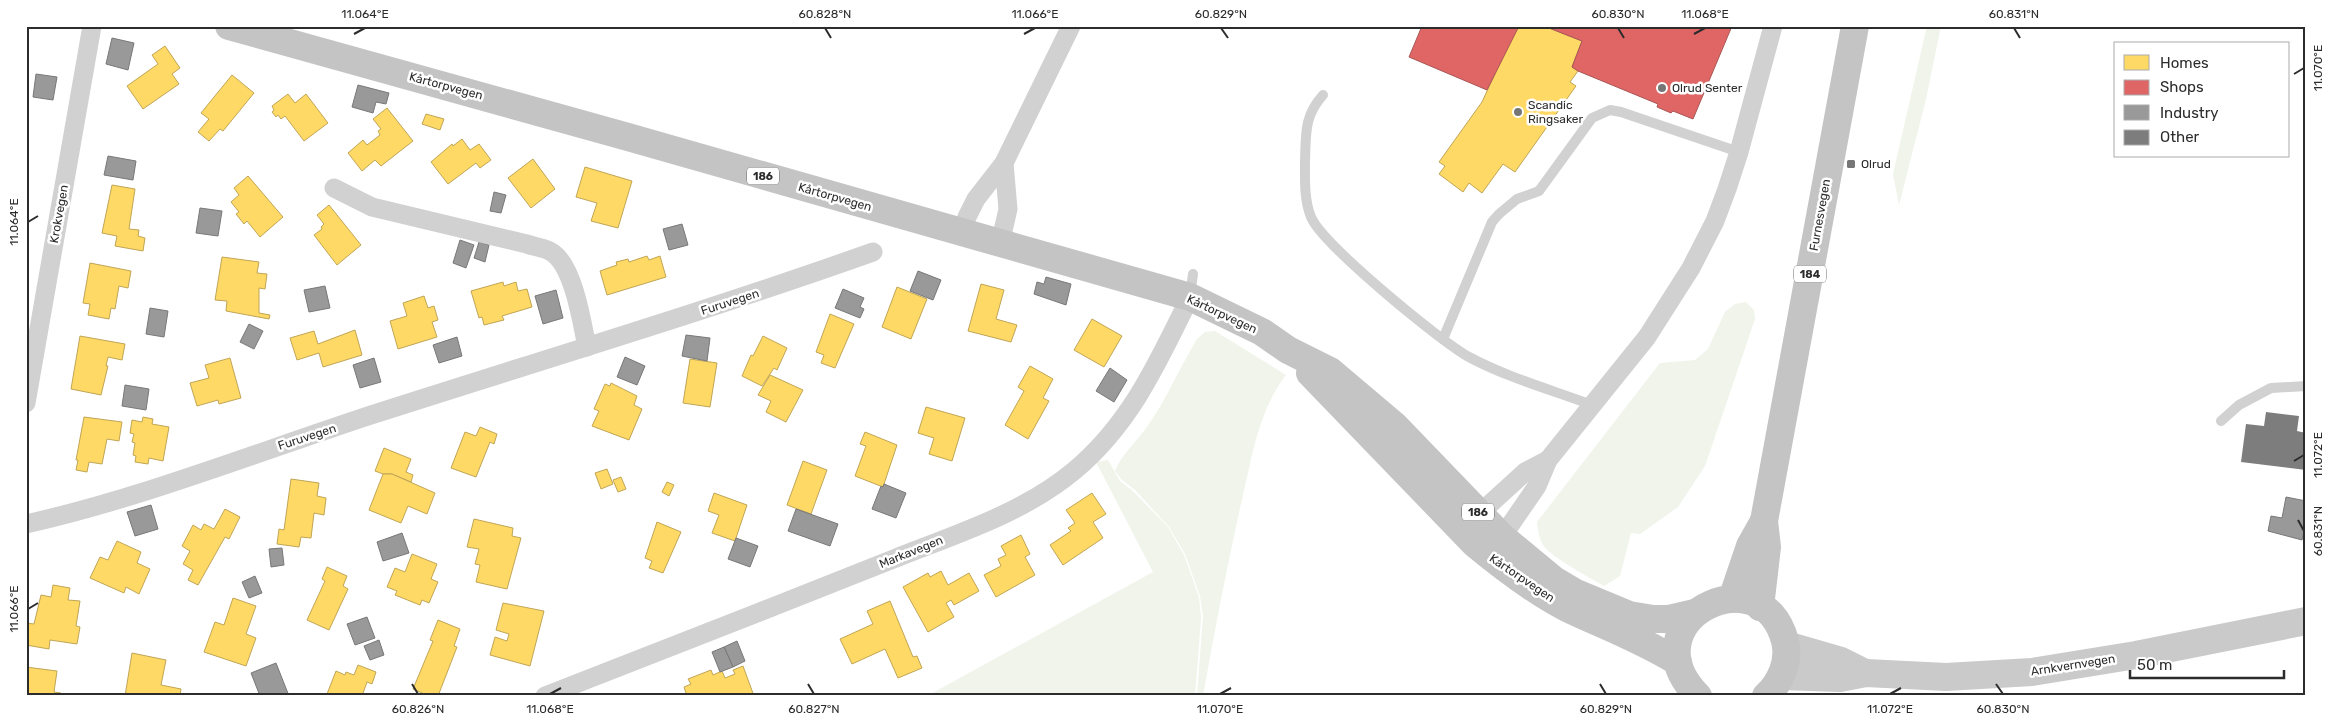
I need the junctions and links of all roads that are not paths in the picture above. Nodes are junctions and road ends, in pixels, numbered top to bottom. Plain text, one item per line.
1 (92, 26) edge
2 (229, 26) edge
3 (1071, 26) edge
4 (1773, 26) edge
5 (1855, 26) edge
6 (1323, 94) dead end
7 (1740, 152) junction
8 (1004, 163) junction
9 (334, 188) dead end
10 (962, 233) junction
11 (1000, 244) junction
12 (873, 252) dead end
13 (1192, 286) junction
14 (1443, 339) junction
15 (586, 347) junction
16 (1288, 350) junction
17 (2306, 386) edge
18 (26, 403) edge
19 (1592, 405) junction
20 (2221, 421) dead end
21 (1548, 460) junction
22 (1479, 514) junction
23 (1764, 521) junction
24 (26, 524) edge
25 (1489, 541) junction
26 (1732, 598) junction
27 (1760, 606) junction
28 (1695, 613) junction
29 (2306, 621) edge
30 (1786, 646) junction
31 (1678, 662) junction
32 (1866, 673) junction
33 (1774, 686) edge
34 (545, 696) edge
35 (1698, 696) edge

1 - 18 street, Krokvegen
2 - 10 main road, Kårtorpvegen / 186
3 - 8 street
4 - 7 street
5 - 23 main road, Furnesvegen / 184
6 - 14 lane
7 - 14 lane
7 - 19 street
8 - 10 street
8 - 11 street
9 - 15 street
10 - 11 main road, Kårtorpvegen / 186
11 - 13 main road, Kårtorpvegen / 186
12 - 15 street, Furuvegen
13 - 16 main road, Kårtorpvegen / 186
13 - 34 street, Markavegen
14 - 19 lane
15 - 24 street, Furuvegen
16 - 22 main road, Kårtorpvegen / 186
16 - 25 main road, Kårtorpvegen / 186
17 - 20 lane
19 - 21 street
21 - 22 street
21 - 25 street
22 - 25 main road, Kårtorpvegen / 186
23 - 26 main road, Furnesvegen / 184
23 - 27 main road, Furnesvegen / 184
25 - 28 main road, Kårtorpvegen / 186
25 - 31 main road, Kårtorpvegen / 186
26 - 27 main road
26 - 28 main road, Kårtorpvegen
27 - 30 main road
28 - 31 main road
29 - 32 main road, Arnkvernvegen
30 - 32 main road
30 - 33 main road
31 - 35 main road
32 - 33 main road

